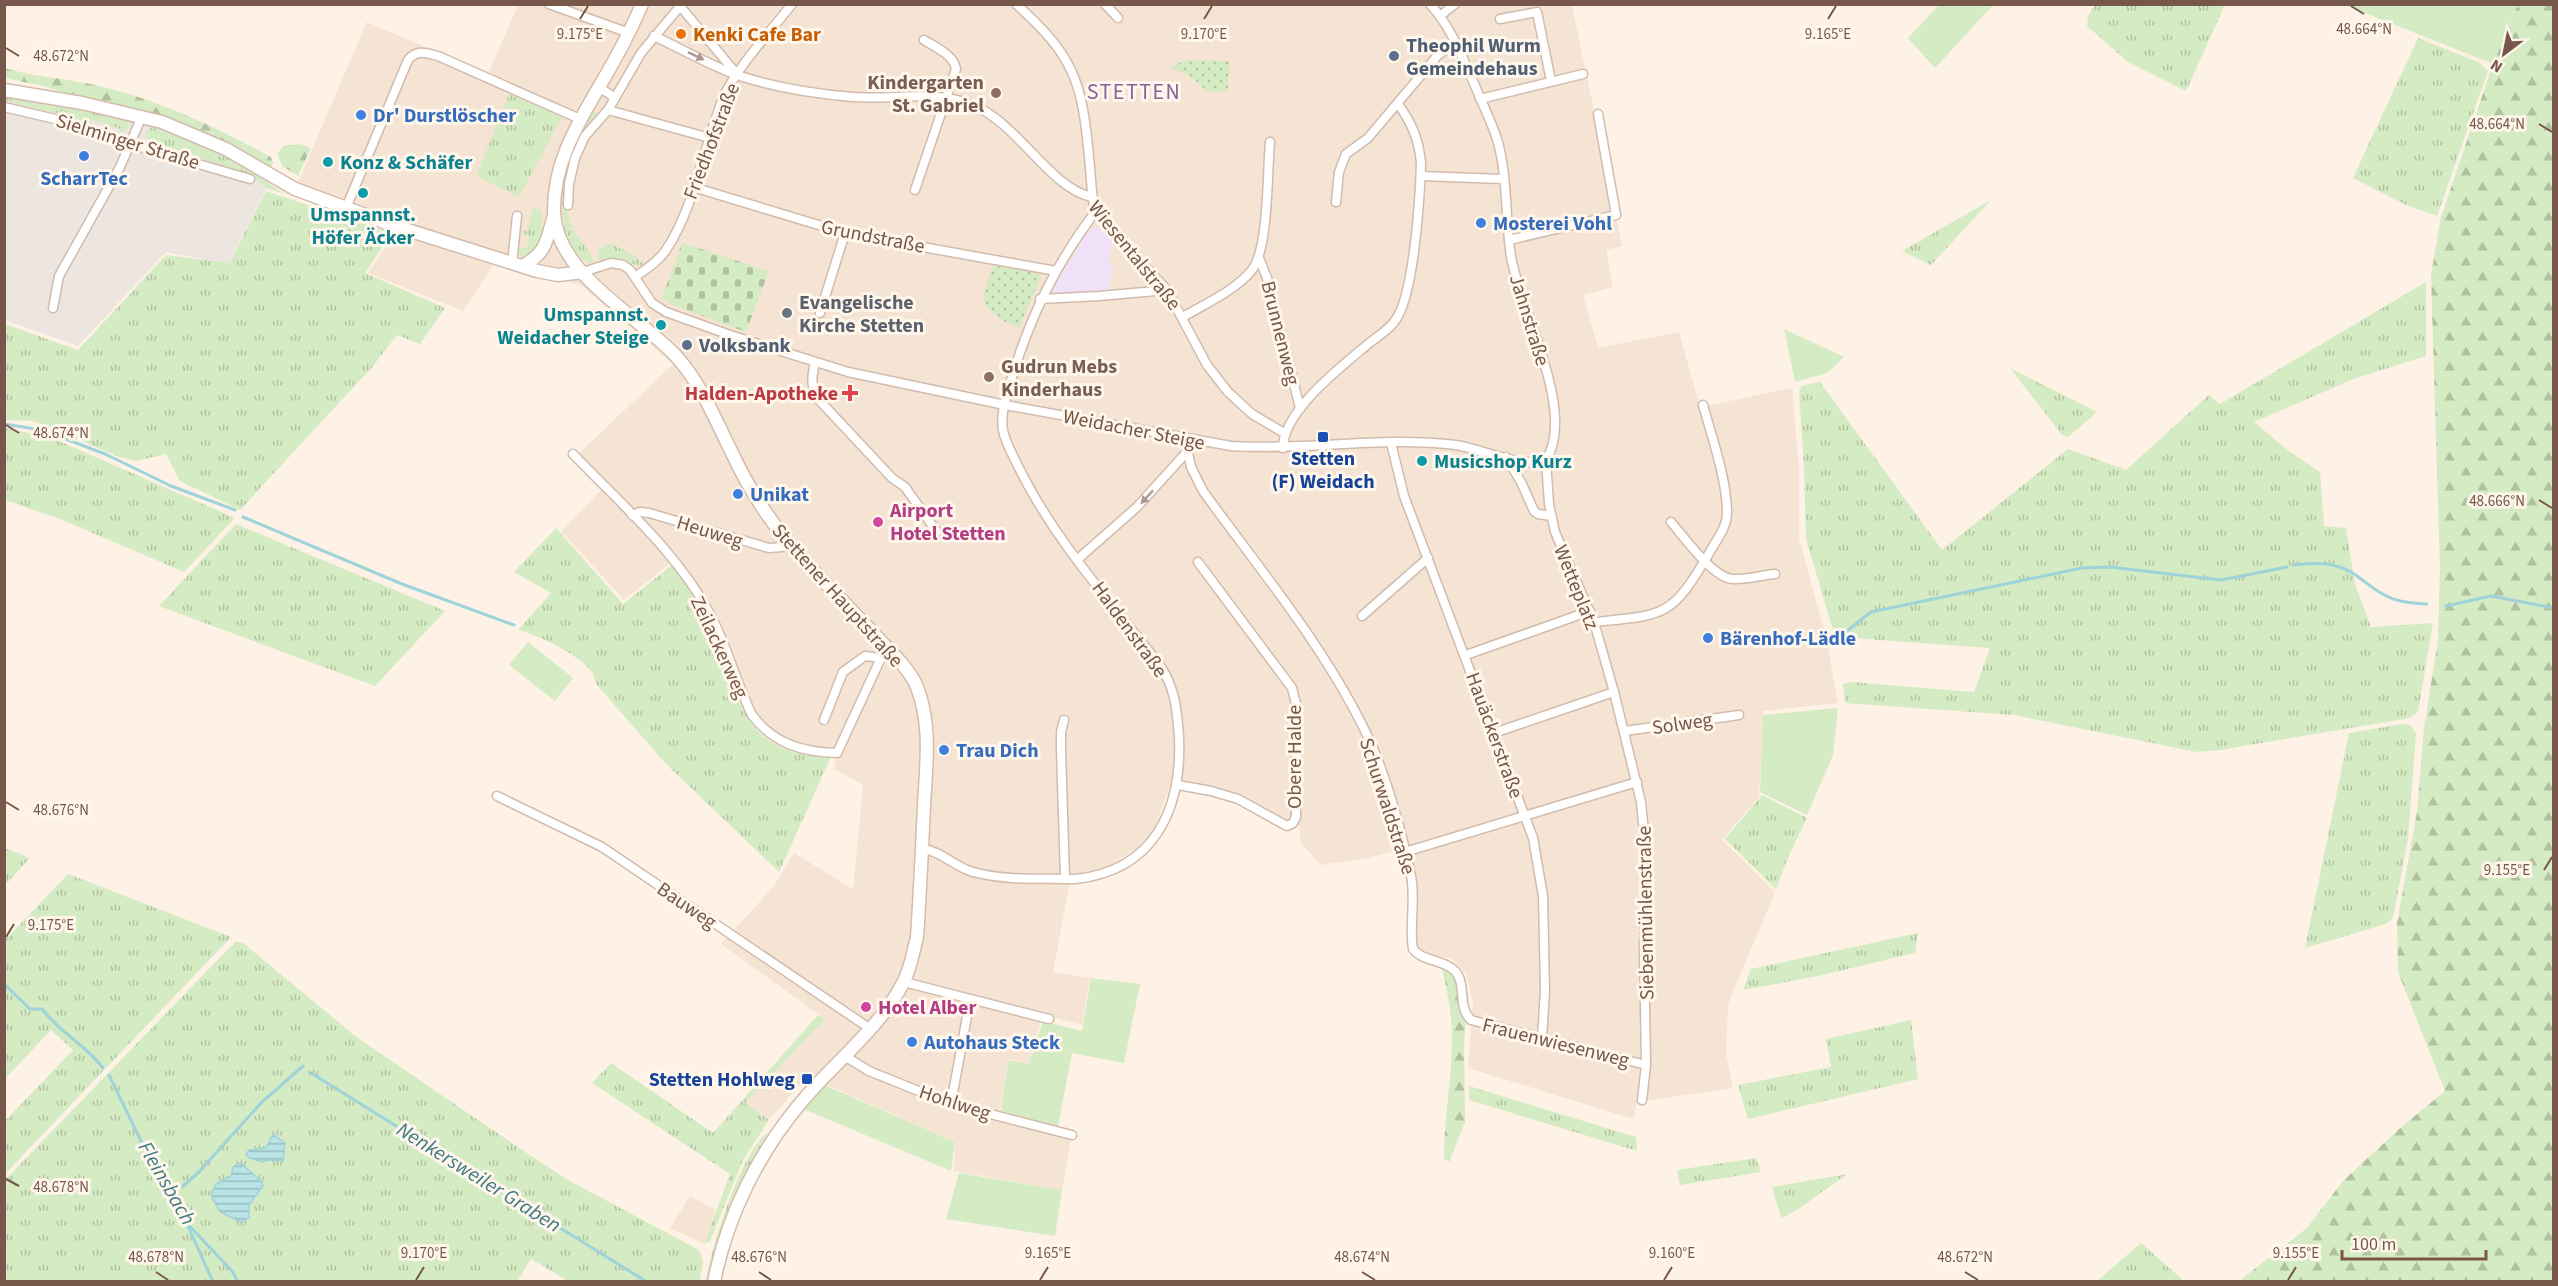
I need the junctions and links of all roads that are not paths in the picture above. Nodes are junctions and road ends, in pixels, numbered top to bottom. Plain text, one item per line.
1 (549, 4) edge
2 (642, 4) edge
3 (792, 4) edge
4 (1016, 4) edge
5 (1105, 4) edge
6 (1430, 4) edge
7 (1455, 4) edge
8 (681, 5) edge
9 (1440, 16) junction
10 (1118, 18) dead end
11 (1500, 19) dead end
12 (629, 33) junction
13 (654, 36) junction
14 (924, 40) dead end
15 (1456, 43) junction
16 (1583, 74) dead end
17 (737, 75) junction
18 (1551, 81) junction
19 (599, 87) junction
20 (4, 90) edge
21 (615, 98) junction
22 (947, 98) junction
23 (1480, 99) junction
24 (1398, 104) junction
25 (4, 107) edge
26 (608, 110) junction
27 (1598, 114) dead end
28 (142, 116) junction
29 (580, 119) junction
30 (710, 138) junction
31 (1270, 142) dead end
32 (131, 144) junction
33 (1421, 176) junction
34 (250, 178) dead end
35 (1503, 179) junction
36 (693, 187) junction
37 (915, 190) dead end
38 (1092, 197) junction
39 (1336, 202) dead end
40 (568, 206) dead end
41 (346, 208) junction
42 (1095, 212) junction
43 (554, 215) junction
44 (517, 216) dead end
45 (845, 233) junction
46 (1509, 240) junction
47 (1259, 258) junction
48 (518, 265) junction
49 (1056, 271) junction
50 (583, 272) junction
51 (635, 277) junction
52 (1167, 290) junction
53 (1040, 299) junction
54 (53, 308) dead end
55 (820, 313) dead end
56 (1183, 317) junction
57 (815, 363) junction
58 (1005, 405) junction
59 (1703, 405) dead end
60 (1300, 408) junction
61 (1284, 433) junction
62 (1185, 439) junction
63 (1391, 443) junction
64 (1283, 448) junction
65 (1186, 453) junction
66 (573, 454) dead end
67 (1506, 457) junction
68 (1546, 460) junction
69 (632, 515) junction
70 (1551, 516) junction
71 (1671, 522) dead end
72 (938, 532) dead end
73 (788, 542) junction
74 (1428, 558) junction
75 (1078, 559) junction
76 (1705, 560) junction
77 (1198, 562) dead end
78 (1775, 574) dead end
79 (1590, 611) junction
80 (1362, 616) dead end
81 (1594, 622) junction
82 (885, 654) junction
83 (1466, 655) junction
84 (1605, 658) joint
85 (1614, 692) junction
86 (1739, 715) dead end
87 (824, 720) dead end
88 (1064, 720) dead end
89 (1625, 731) junction
90 (1494, 733) junction
91 (1637, 782) junction
92 (1178, 785) junction
93 (497, 796) dead end
94 (1525, 815) junction
95 (922, 849) junction
96 (1405, 852) junction
97 (1065, 879) junction
98 (903, 982) junction
99 (970, 1000) junction
100 (1468, 1017) joint
101 (1049, 1019) dead end
102 (869, 1028) junction
103 (1542, 1038) junction
104 (843, 1055) junction
105 (1646, 1065) junction
106 (1642, 1100) dead end
107 (951, 1104) junction
108 (1072, 1135) dead end
109 (714, 1281) edge

1 - 12 street
2 - 12 street, Stettener Hauptstraße
3 - 17 street, Friedhofstraße
4 - 38 street
5 - 10 street
6 - 9 street, Jahnstraße
7 - 9 street
8 - 13 street
8 - 17 street
9 - 15 street, Jahnstraße
11 - 18 street
12 - 19 street, Stettener Hauptstraße
13 -> 17 street, Wiesentalstraße
13 - 21 street
14 - 22 street
15 - 23 street, Jahnstraße
15 - 24 street
16 - 18 street
17 - 22 street, Wiesentalstraße
17 - 30 street, Friedhofstraße
18 - 23 street
19 - 21 street
19 - 29 street, Stettener Hauptstraße
20 - 28 street, Sielminger Straße
21 - 26 street
22 - 37 street
22 - 38 street, Wiesentalstraße
23 - 35 street, Jahnstraße
24 - 33 street
24 - 39 street
25 - 32 street, Sielminger Straße
26 - 30 street
26 - 40 street
27 - 46 street
28 - 32 street
28 - 41 street, Sielminger Straße
29 - 41 street
29 - 43 street, Stettener Hauptstraße
30 - 36 street, Friedhofstraße
31 - 47 street, Brunnenweg
32 - 34 street, Sielminger Straße
32 - 54 street
33 - 35 street
33 - 60 street
35 - 46 street, Jahnstraße
36 - 45 street, Grundstraße
36 - 51 street, Friedhofstraße
38 - 42 street, Wiesentalstraße
41 - 48 street, Sielminger Straße
42 - 49 street, Haldenstraße
42 - 52 street, Wiesentalstraße
43 - 48 street
43 - 50 street, Stettener Hauptstraße
44 - 48 street
45 - 49 street, Grundstraße
45 - 55 street
46 - 68 street, Jahnstraße
47 - 56 street, Brunnenweg
47 - 60 street, Brunnenweg
48 - 50 street, Sielminger Straße
49 - 53 street, Haldenstraße
50 - 51 street, Weidacher Steige
50 - 73 street, Stettener Hauptstraße
51 - 57 street, Weidacher Steige
52 - 53 street
52 - 56 street, Wiesentalstraße
53 - 58 street, Haldenstraße
56 - 61 street, Wiesentalstraße
57 - 58 street, Weidacher Steige
57 - 72 street
58 - 62 street, Weidacher Steige
58 - 75 street, Haldenstraße
59 - 76 street
60 - 61 street
61 - 64 street
62 - 64 street, Weidacher Steige
62 - 65 street, Schurwaldstraße
63 - 64 street, Weidacher Steige
63 - 67 street, Weidacher Steige
63 - 74 street, Hauäckerstraße
65 -> 75 street
65 - 96 street, Schurwaldstraße
66 - 69 street, Zeilackerweg
67 - 68 street
67 - 70 street
68 - 70 street, Wetteplatz
69 - 73 street, Heuweg
69 - 82 street, Zeilackerweg
70 - 79 street, Wetteplatz
71 - 76 street
73 - 82 street, Stettener Hauptstraße
74 - 80 street
74 - 83 street, Hauäckerstraße
75 - 92 street, Haldenstraße
76 - 78 street
76 - 81 street
77 - 92 street, Obere Halde
79 - 81 street, Wetteplatz
79 - 83 street
81 - 84 street, Wetteplatz
82 - 87 street, Stettener Hauptstraße
82 - 95 street, Stettener Hauptstraße
83 - 90 street, Hauäckerstraße
84 - 85 street, Siebenmühlenstraße
85 - 89 street, Siebenmühlenstraße
85 - 90 street
86 - 89 street, Solweg
88 - 97 street
89 - 91 street, Siebenmühlenstraße
90 - 94 street, Hauäckerstraße
91 - 94 street
91 - 105 street, Siebenmühlenstraße
92 - 97 street, Haldenstraße
93 - 102 street, Bauweg
94 - 96 street
94 - 103 street, Hauäckerstraße
95 - 97 street, Haldenstraße
95 - 98 street, Stettener Hauptstraße
96 - 100 street, Schurwaldstraße
98 - 99 street
98 - 102 street, Stettener Hauptstraße
99 - 101 street
99 - 107 street
100 - 103 street, Frauenwiesenweg
102 - 104 street, Stettener Hauptstraße
103 - 105 street, Frauenwiesenweg
104 - 107 street, Hohlweg
104 - 109 street, Stettener Hauptstraße
105 - 106 street, Siebenmühlenstraße
107 - 108 street, Hohlweg

